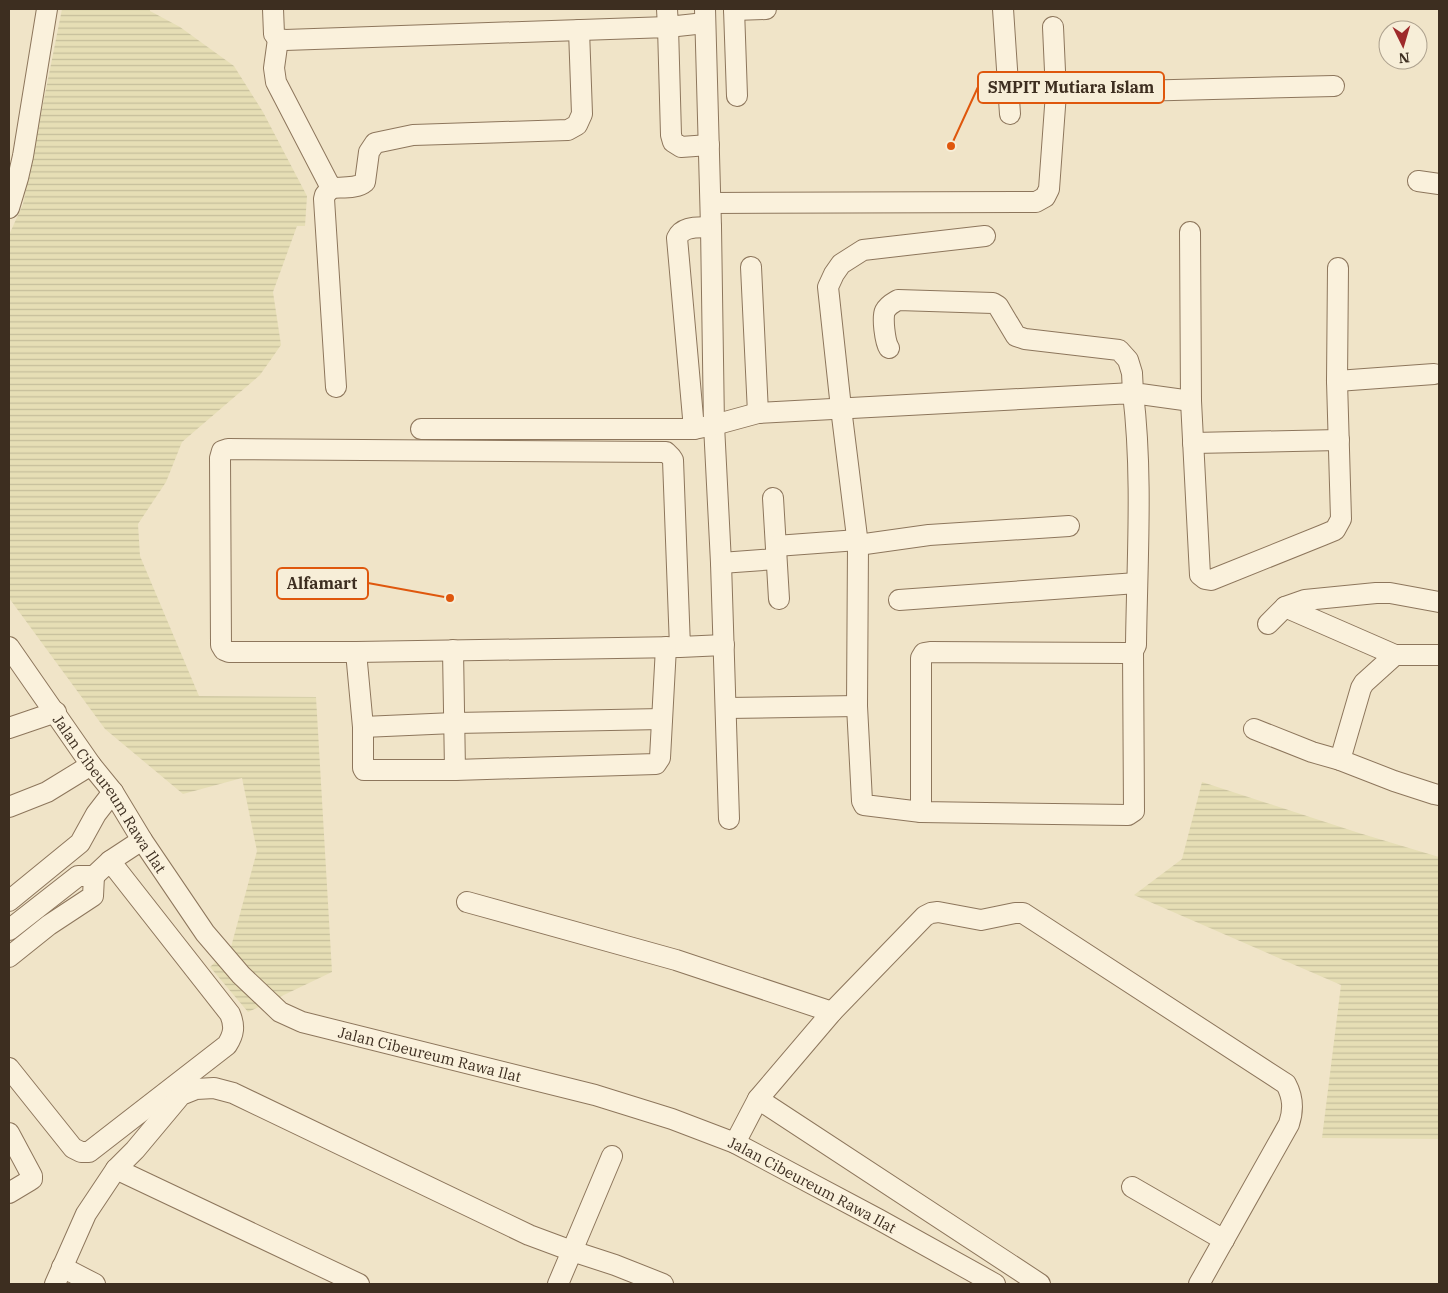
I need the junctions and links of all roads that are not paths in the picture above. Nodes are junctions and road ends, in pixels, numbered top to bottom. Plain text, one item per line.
1 (47, 9) edge
2 (273, 9) edge
3 (766, 9) edge
4 (1003, 9) edge
5 (734, 10) edge
6 (705, 16) edge
7 (668, 18) edge
8 (1053, 27) dead end
9 (579, 30) junction
10 (278, 39) junction
11 (1334, 86) dead end
12 (1056, 94) junction
13 (737, 96) dead end
14 (1010, 114) dead end
15 (709, 144) junction
16 (1418, 181) dead end
17 (1439, 184) edge
18 (331, 188) junction
19 (711, 203) junction
20 (9, 208) edge
21 (711, 227) junction
22 (1190, 232) dead end
23 (985, 236) dead end
24 (751, 267) dead end
25 (1338, 268) dead end
26 (889, 348) dead end
27 (1434, 374) dead end
28 (1338, 381) junction
29 (336, 387) dead end
30 (1133, 392) junction
31 (1191, 400) junction
32 (841, 408) junction
33 (758, 414) junction
34 (714, 425) junction
35 (421, 429) dead end
36 (694, 429) junction
37 (1339, 440) junction
38 (1193, 444) junction
39 (774, 498) dead end
40 (1069, 526) dead end
41 (858, 543) junction
42 (776, 552) junction
43 (721, 563) junction
44 (1137, 583) junction
45 (779, 599) dead end
46 (899, 600) dead end
47 (1439, 602) edge
48 (1285, 607) junction
49 (1268, 624) dead end
50 (724, 645) junction
51 (9, 647) edge
52 (673, 647) junction
53 (452, 650) junction
54 (1133, 651) junction
55 (356, 652) junction
56 (1395, 655) junction
57 (1439, 655) edge
58 (857, 706) junction
59 (726, 708) junction
60 (56, 712) junction
61 (662, 719) junction
62 (454, 723) junction
63 (363, 727) junction
64 (9, 728) edge
65 (1254, 729) dead end
66 (1340, 760) junction
67 (91, 765) junction
68 (455, 770) junction
69 (113, 792) junction
70 (1439, 795) edge
71 (9, 807) edge
72 (921, 812) junction
73 (729, 819) dead end
74 (142, 840) junction
75 (110, 861) junction
76 (9, 901) edge
77 (466, 902) dead end
78 (43, 917) junction
79 (9, 930) edge
80 (9, 957) edge
81 (832, 1012) junction
82 (9, 1068) edge
83 (758, 1099) junction
84 (9, 1133) edge
85 (735, 1143) junction
86 (612, 1156) dead end
87 (116, 1169) junction
88 (1132, 1187) dead end
89 (9, 1193) edge
90 (1224, 1240) junction
91 (572, 1252) junction
92 (58, 1276) edge
93 (95, 1284) edge
94 (358, 1284) edge
95 (558, 1284) edge
96 (663, 1284) edge
97 (992, 1284) edge
98 (1040, 1284) edge
99 (1199, 1284) edge

1 - 20 street
2 - 10 street
3 - 5 street
4 - 14 street
5 - 13 street
6 - 7 street
6 - 15 street
7 - 9 street
7 - 15 street
8 - 12 street
9 - 10 street
9 - 18 street
10 - 18 street
11 - 12 street
12 - 19 street
15 - 19 street
16 - 17 street
18 - 29 street
19 - 21 street
21 - 34 street
21 - 36 street
22 - 31 street
23 - 32 street
24 - 33 street
25 - 28 street
26 - 30 street
27 - 28 street
28 - 37 street
30 - 31 street
30 - 32 street
30 - 44 street
31 - 38 street
32 - 33 street
32 - 41 street
33 - 34 street
34 - 36 street
34 - 43 street
35 - 36 street
37 - 38 street
37 - 38 street
39 - 42 street
40 - 41 street
41 - 42 street
41 - 58 street
42 - 43 street
42 - 45 street
43 - 50 street
44 - 46 street
44 - 54 street
47 - 48 street
48 - 49 street
48 - 56 street
50 - 52 street
50 - 59 street
51 - 60 street, Jalan Cibeureum Rawa Ilat
52 - 53 street
52 - 55 street
52 - 61 street
53 - 55 street
53 - 62 street
54 - 72 street
54 - 72 street
55 - 63 street
56 - 57 street
56 - 66 street
58 - 59 street
58 - 72 street
59 - 73 street
60 - 64 street
60 - 67 street, Jalan Cibeureum Rawa Ilat
61 - 62 street
61 - 68 street
62 - 63 street
62 - 68 street
63 - 68 street
65 - 66 street
66 - 70 street
67 - 69 street, Jalan Cibeureum Rawa Ilat
67 - 71 street
69 - 74 street, Jalan Cibeureum Rawa Ilat
69 - 76 street
74 - 75 street
74 - 85 street, Jalan Cibeureum Rawa Ilat
75 - 78 street
75 - 82 street
77 - 81 street
78 - 79 street
78 - 80 street
81 - 83 street
81 - 90 street
83 - 85 street
83 - 98 street
84 - 89 street
85 - 97 street, Jalan Cibeureum Rawa Ilat
86 - 91 street
87 - 91 street
87 - 92 street
87 - 94 street
88 - 90 street
90 - 99 street
91 - 95 street
91 - 96 street
92 - 93 street

